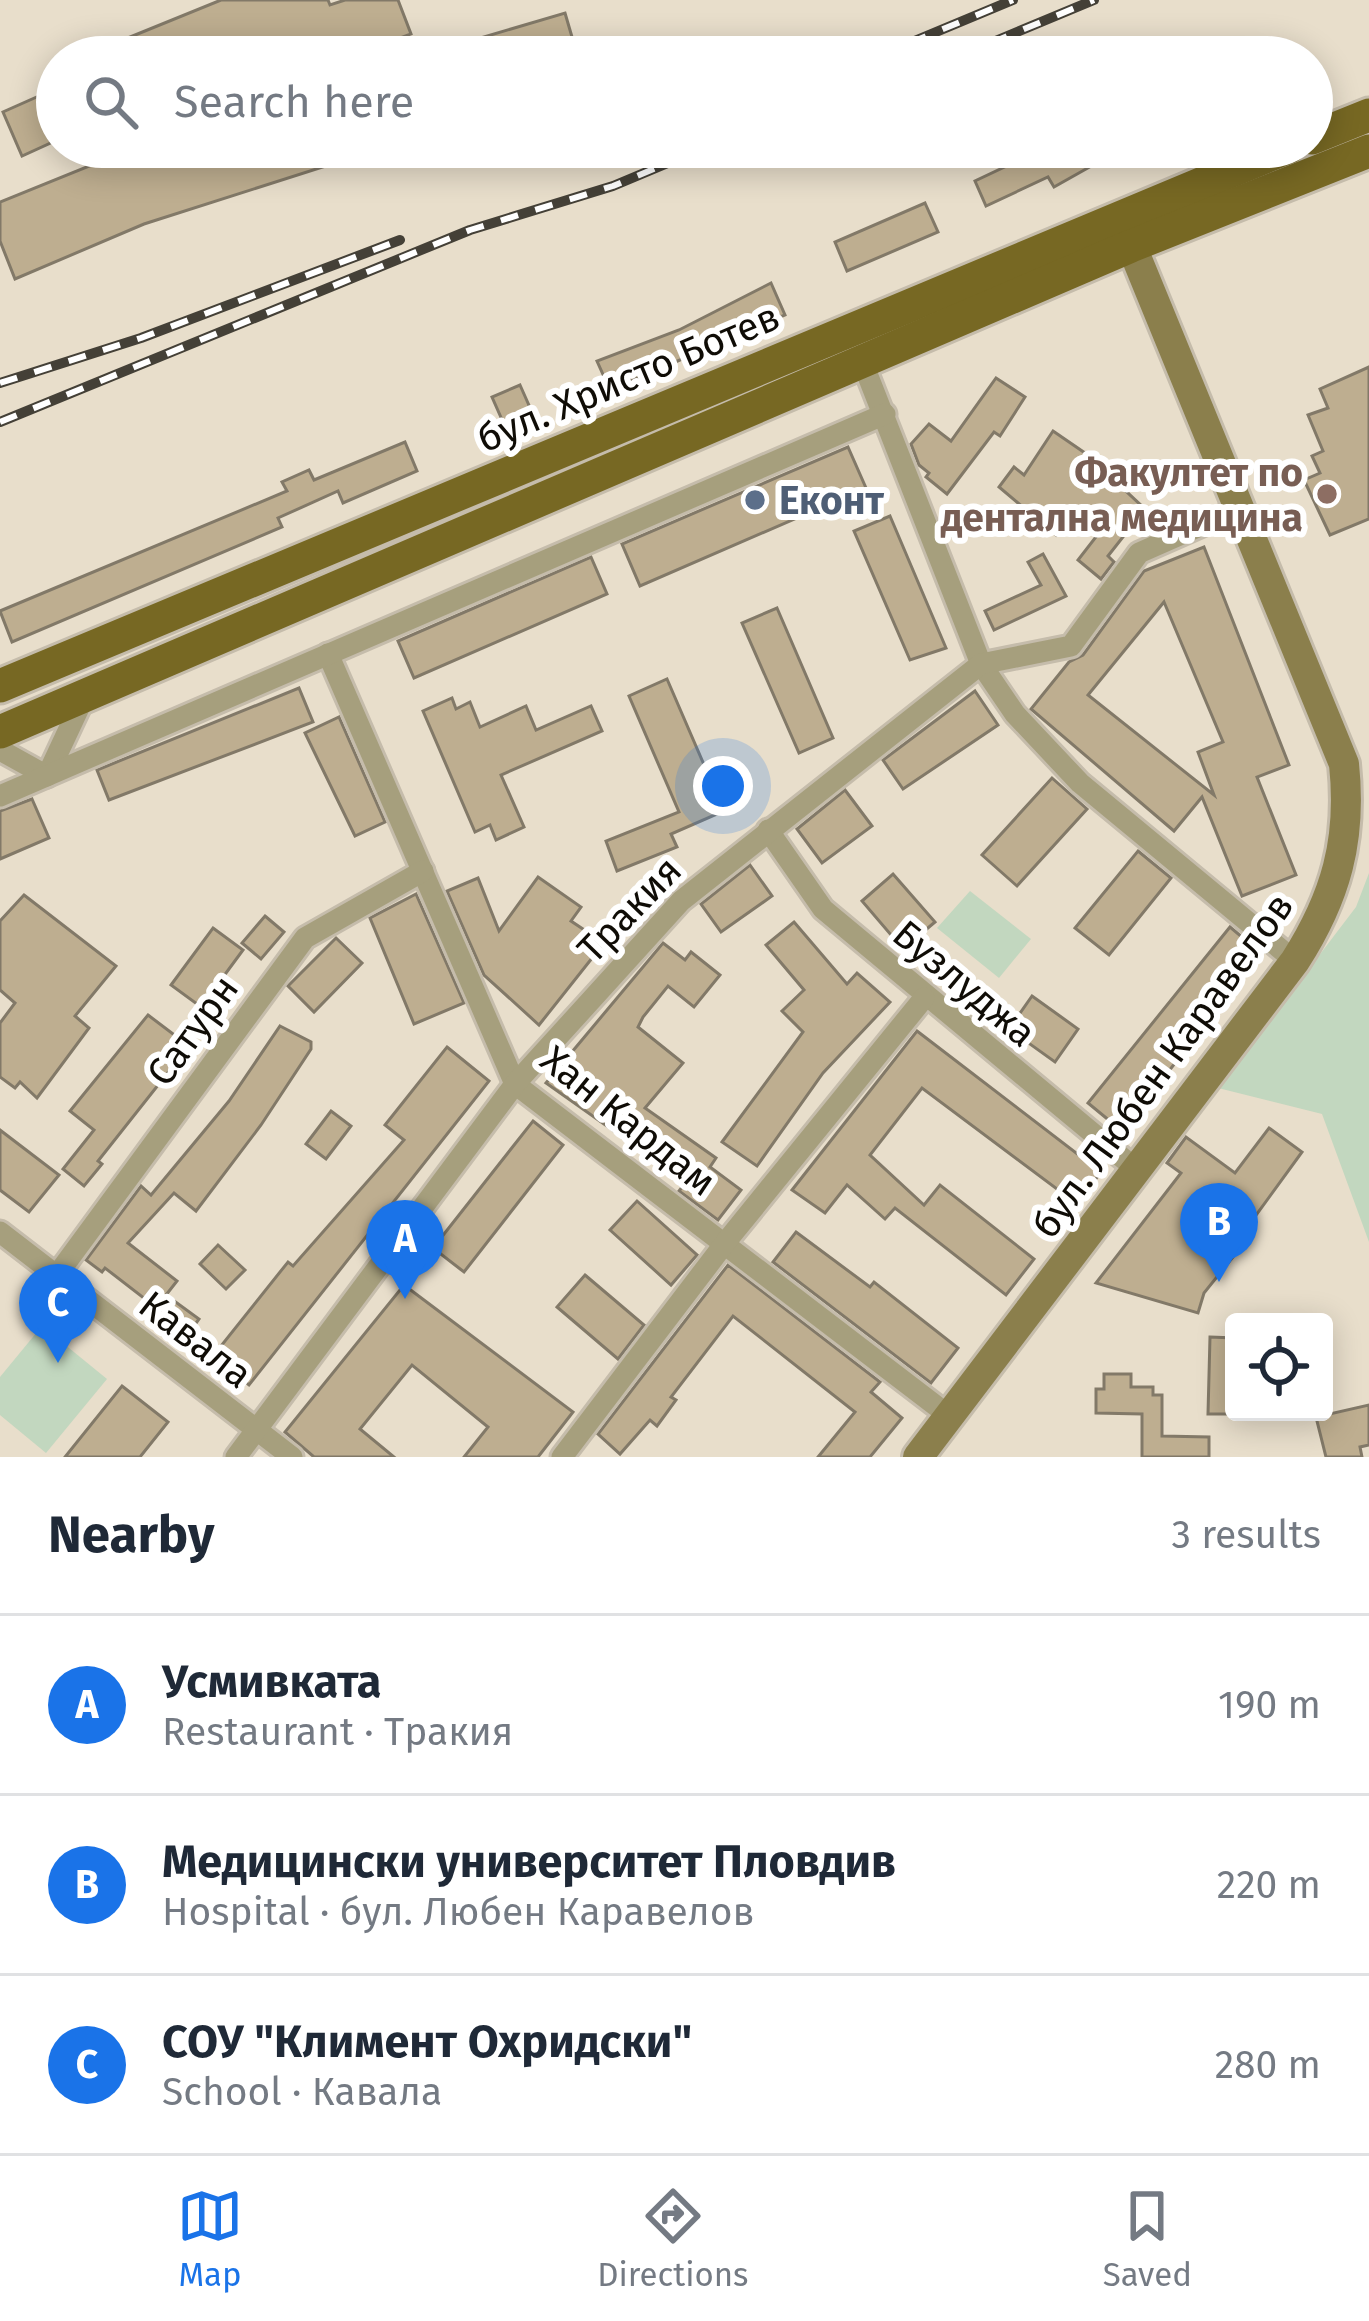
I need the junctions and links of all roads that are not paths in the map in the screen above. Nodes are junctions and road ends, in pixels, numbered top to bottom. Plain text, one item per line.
1 (1369, 116) edge
2 (1333, 130) edge
3 (1369, 151) edge
4 (1333, 165) edge
5 (1235, 168) edge
6 (1326, 168) edge
7 (1118, 214) junction
8 (1131, 246) junction
9 (862, 362) junction
10 (885, 414) junction
11 (1240, 508) junction
12 (328, 654) junction
13 (981, 664) junction
14 (0, 686) edge
15 (84, 696) junction
16 (0, 732) edge
17 (0, 750) edge
18 (46, 776) junction
19 (0, 796) edge
20 (768, 830) junction
21 (423, 871) junction
22 (1295, 961) junction
23 (924, 998) junction
24 (515, 1084) junction
25 (1137, 1170) junction
26 (0, 1232) edge
27 (725, 1243) junction
28 (57, 1275) junction
29 (948, 1415) junction
30 (256, 1431) junction
31 (236, 1457) edge
32 (292, 1457) edge
33 (562, 1457) edge
34 (918, 1457) edge

1 - 2 main road
3 - 4 main road, бул. Христо Ботев
5 - 7 main road, бул. Христо Ботев
6 - 8 main road, бул. Христо Ботев
7 - 8 street, бул. Любен Каравелов
7 - 14 main road, бул. Христо Ботев
8 - 9 main road, бул. Христо Ботев
8 - 11 street, бул. Любен Каравелов
9 - 10 street
9 - 15 main road, бул. Христо Ботев
10 - 12 street
10 - 13 street
11 - 13 street, Тракия
11 - 22 street, бул. Любен Каравелов
12 - 18 street
12 - 21 street, Хан Кардам
13 - 20 street, Тракия
13 - 22 street
15 - 16 main road, бул. Христо Ботев
15 - 18 street
17 - 18 street
18 - 19 street
20 - 23 street, Бузлуджа
20 - 24 street, Тракия
21 - 24 street, Хан Кардам
21 - 28 street, Сатурн
22 - 25 street, бул. Любен Каравелов
23 - 25 street, Бузлуджа
23 - 27 street
24 - 27 street, Хан Кардам
24 - 30 street, Тракия
25 - 29 street, бул. Любен Каравелов
26 - 28 street, Кавала
27 - 29 street, Хан Кардам
27 - 33 street
28 - 30 street, Кавала
29 - 34 street, бул. Любен Каравелов
30 - 31 street, Тракия
30 - 32 street, Кавала

